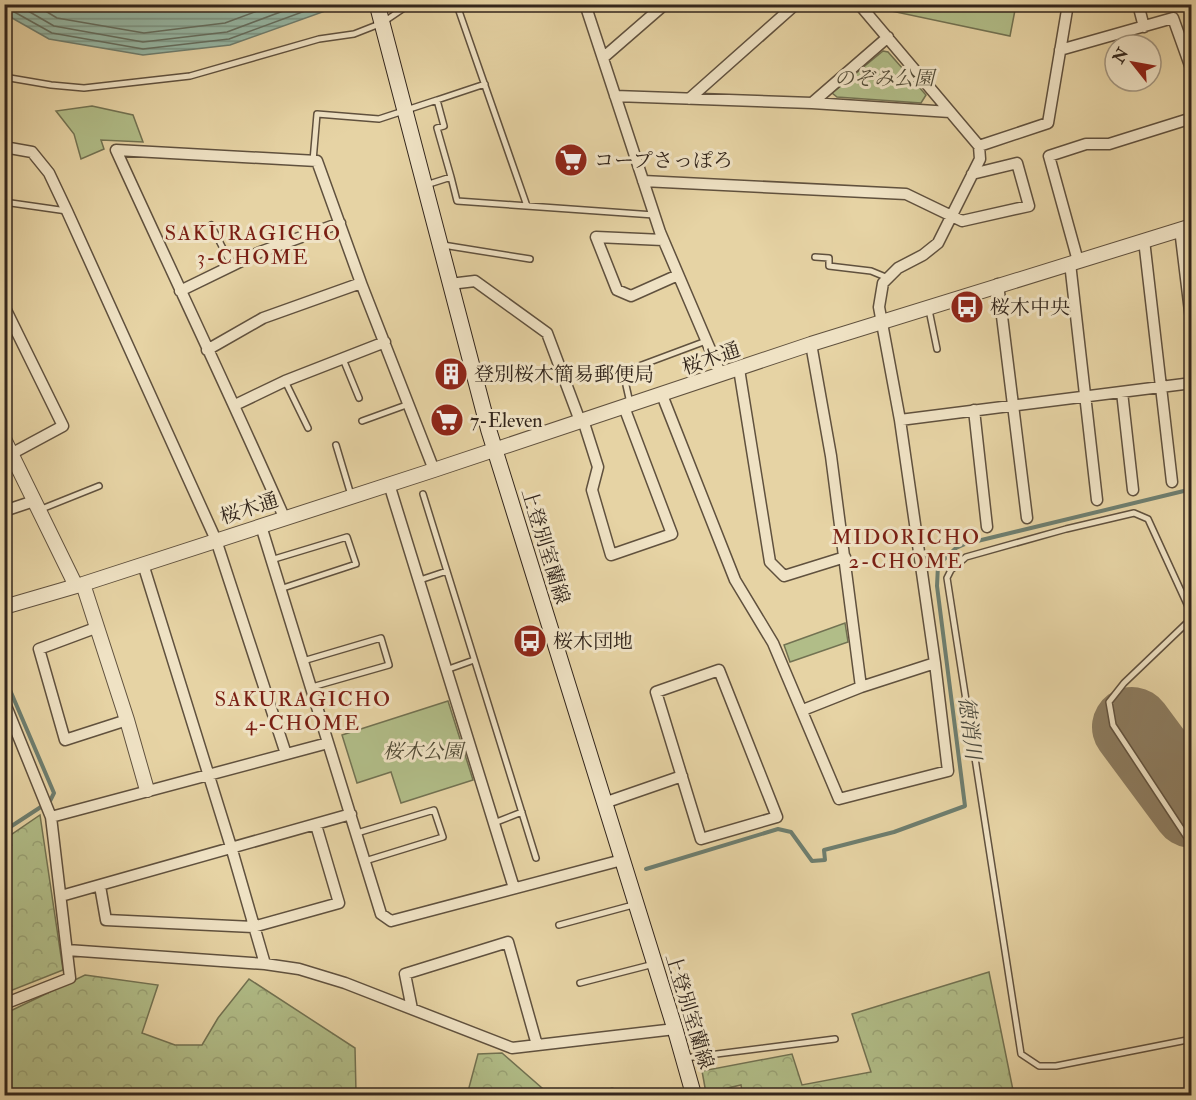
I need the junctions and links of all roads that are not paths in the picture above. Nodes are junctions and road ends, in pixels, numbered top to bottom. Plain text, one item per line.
1 (410, 4) edge
2 (470, 4) edge
3 (585, 4) edge
4 (665, 4) edge
5 (796, 4) edge
6 (859, 4) edge
7 (1068, 4) edge
8 (1138, 4) edge
9 (379, 14) edge
10 (1144, 27) junction
11 (888, 38) junction
12 (1060, 50) junction
13 (604, 57) junction
14 (1191, 71) edge
15 (4, 77) edge
16 (485, 84) junction
17 (615, 96) junction
18 (689, 99) junction
19 (437, 100) junction
20 (812, 103) junction
21 (404, 110) junction
22 (950, 112) junction
23 (1191, 118) edge
24 (980, 146) junction
25 (4, 147) edge
26 (313, 161) junction
27 (972, 174) junction
28 (451, 177) junction
29 (643, 181) junction
30 (425, 186) junction
31 (4, 202) edge
32 (527, 206) junction
33 (67, 211) junction
34 (654, 215) junction
35 (950, 217) junction
36 (340, 223) junction
37 (211, 225) dead end
38 (1186, 228) edge
39 (663, 240) junction
40 (1144, 240) junction
41 (440, 244) junction
42 (815, 257) dead end
43 (530, 259) dead end
44 (1074, 262) junction
45 (232, 266) junction
46 (678, 275) junction
47 (888, 278) junction
48 (361, 282) junction
49 (450, 284) junction
50 (998, 285) junction
51 (180, 291) junction
52 (1190, 295) edge
53 (4, 306) edge
54 (928, 307) junction
55 (883, 321) junction
56 (1191, 328) edge
57 (706, 341) junction
58 (385, 342) junction
59 (811, 344) junction
60 (937, 349) dead end
61 (207, 350) junction
62 (343, 359) junction
63 (739, 369) junction
64 (721, 375) junction
65 (285, 381) junction
66 (1191, 383) edge
67 (1161, 387) junction
68 (1122, 392) junction
69 (662, 395) junction
70 (1085, 396) junction
71 (359, 398) dead end
72 (408, 404) junction
73 (235, 405) junction
74 (1013, 405) junction
75 (627, 406) junction
76 (974, 410) junction
77 (581, 420) junction
78 (900, 420) junction
79 (362, 421) dead end
80 (308, 428) dead end
81 (4, 440) edge
82 (336, 445) dead end
83 (495, 450) junction
84 (11, 454) junction
85 (434, 470) junction
86 (1172, 482) dead end
87 (389, 484) junction
88 (99, 486) dead end
89 (1133, 490) dead end
90 (423, 494) dead end
91 (351, 496) junction
92 (1097, 500) dead end
93 (36, 506) junction
94 (4, 511) edge
95 (284, 517) junction
96 (1027, 518) dead end
97 (261, 526) junction
98 (987, 527) dead end
99 (216, 540) junction
100 (845, 557) junction
101 (271, 560) junction
102 (143, 564) junction
103 (447, 571) junction
104 (419, 581) junction
105 (80, 585) junction
106 (280, 589) junction
107 (4, 607) edge
108 (1191, 617) edge
109 (98, 627) junction
110 (474, 660) junction
111 (303, 661) junction
112 (935, 663) junction
113 (446, 670) junction
114 (311, 687) junction
115 (861, 687) junction
116 (4, 701) edge
117 (802, 710) junction
118 (127, 720) junction
119 (328, 742) junction
120 (286, 754) junction
121 (208, 774) junction
122 (682, 776) junction
123 (147, 790) junction
124 (604, 803) junction
125 (522, 812) junction
126 (49, 813) junction
127 (351, 814) junction
128 (494, 822) junction
129 (316, 825) junction
130 (357, 833) junction
131 (1191, 845) edge
132 (232, 850) junction
133 (536, 858) dead end
134 (622, 860) junction
135 (365, 861) junction
136 (100, 886) junction
137 (514, 888) junction
138 (61, 897) junction
139 (636, 905) junction
140 (560, 925) dead end
141 (253, 927) junction
142 (67, 950) junction
143 (265, 964) junction
144 (654, 964) junction
145 (580, 983) dead end
146 (4, 1004) edge
147 (412, 1009) junction
148 (675, 1029) junction
149 (835, 1039) dead end
150 (1191, 1039) edge
151 (537, 1045) junction
152 (683, 1059) junction
153 (694, 1095) edge

1 - 9 lane
2 - 16 lane
3 - 13 street
4 - 13 street
5 - 18 street
6 - 11 street
7 - 12 street
8 - 10 street
9 - 15 lane
9 - 21 main road, 上登別室蘭線
10 - 12 street
10 - 14 street
11 - 20 street
11 - 22 street
12 - 24 street
13 - 17 street
16 - 19 lane
16 - 32 lane
17 - 18 street
17 - 29 street
18 - 20 street
19 - 21 lane
19 - 28 lane
20 - 22 street
21 - 26 lane
21 - 30 main road, 上登別室蘭線
22 - 24 street
23 - 44 street
24 - 27 street
25 - 33 street
26 - 36 street
26 - 51 street
27 - 35 street
27 - 35 street
28 - 30 lane
28 - 32 lane
29 - 34 street
29 - 35 street
30 - 41 main road, 上登別室蘭線
31 - 33 lane
32 - 34 lane
33 - 99 street
34 - 39 street
35 - 47 street
36 - 45 street
36 - 48 street
37 - 45 lane
38 - 40 street, 桜木通
38 - 52 street
39 - 46 street
39 - 46 street
40 - 44 street, 桜木通
40 - 67 street
41 - 43 lane
41 - 49 main road, 上登別室蘭線
42 - 47 lane
44 - 50 street, 桜木通
44 - 70 street
45 - 51 street
46 - 57 street
47 - 55 street
48 - 58 street
48 - 61 street
49 - 77 street
49 - 83 main road, 上登別室蘭線
50 - 54 street, 桜木通
50 - 74 street
51 - 61 street
52 - 56 street
53 - 84 street
54 - 55 street, 桜木通
54 - 60 lane
55 - 59 street, 桜木通
55 - 78 street
57 - 64 street
57 - 75 lane
58 - 62 street
58 - 72 street
59 - 63 street, 桜木通
59 - 100 street
61 - 73 street
62 - 65 street
62 - 71 lane
63 - 64 street, 桜木通
63 - 100 street
64 - 69 street, 桜木通
65 - 73 street
65 - 80 lane
66 - 67 street
67 - 68 street
67 - 86 street
68 - 70 street
68 - 89 street
69 - 75 street, 桜木通
69 - 117 street
70 - 74 street
70 - 92 street
72 - 79 lane
72 - 85 street
73 - 95 street
74 - 76 street
74 - 96 street
75 - 77 street, 桜木通
75 - 77 street
76 - 78 street
76 - 98 street
77 - 83 street, 桜木通
78 - 112 street
81 - 84 street
82 - 91 lane
83 - 85 street, 桜木通
83 - 124 main road, 上登別室蘭線
84 - 93 street
85 - 87 street, 桜木通
87 - 91 street, 桜木通
87 - 104 street
88 - 93 lane
90 - 103 lane
91 - 95 street, 桜木通
93 - 94 street
93 - 105 street
95 - 97 street, 桜木通
97 - 99 street, 桜木通
97 - 101 street
99 - 102 street, 桜木通
99 - 120 street
100 - 115 street
101 - 106 street
101 - 106 lane
102 - 105 street, 桜木通
102 - 121 street
103 - 104 lane
103 - 110 lane
104 - 113 street
105 - 107 street, 桜木通
105 - 109 street
106 - 111 street
108 - 131 lane
108 - 150 lane
109 - 118 street
109 - 118 street
110 - 113 lane
110 - 125 lane
111 - 114 street
111 - 114 lane
112 - 115 street
112 - 117 street
113 - 128 street
114 - 119 street
115 - 117 street
116 - 126 street
118 - 123 street
119 - 120 street
119 - 127 street
120 - 121 street
121 - 123 street
121 - 132 street
122 - 122 street
122 - 124 street
123 - 126 street
124 - 134 main road, 上登別室蘭線
125 - 128 lane
125 - 133 lane
126 - 138 street
127 - 129 street
127 - 130 street
128 - 137 street
129 - 132 street
129 - 141 street
130 - 135 street
130 - 135 lane
132 - 136 street
132 - 141 street
134 - 137 street
134 - 139 main road, 上登別室蘭線
135 - 137 street
136 - 138 street
136 - 141 street
138 - 142 street
139 - 140 lane
139 - 144 main road, 上登別室蘭線
141 - 143 street
142 - 143 street
142 - 146 street
143 - 147 street
144 - 145 lane
144 - 148 main road, 上登別室蘭線
147 - 151 street
147 - 151 street
148 - 151 street
148 - 152 main road, 上登別室蘭線
149 - 152 lane
152 - 153 main road, 上登別室蘭線

